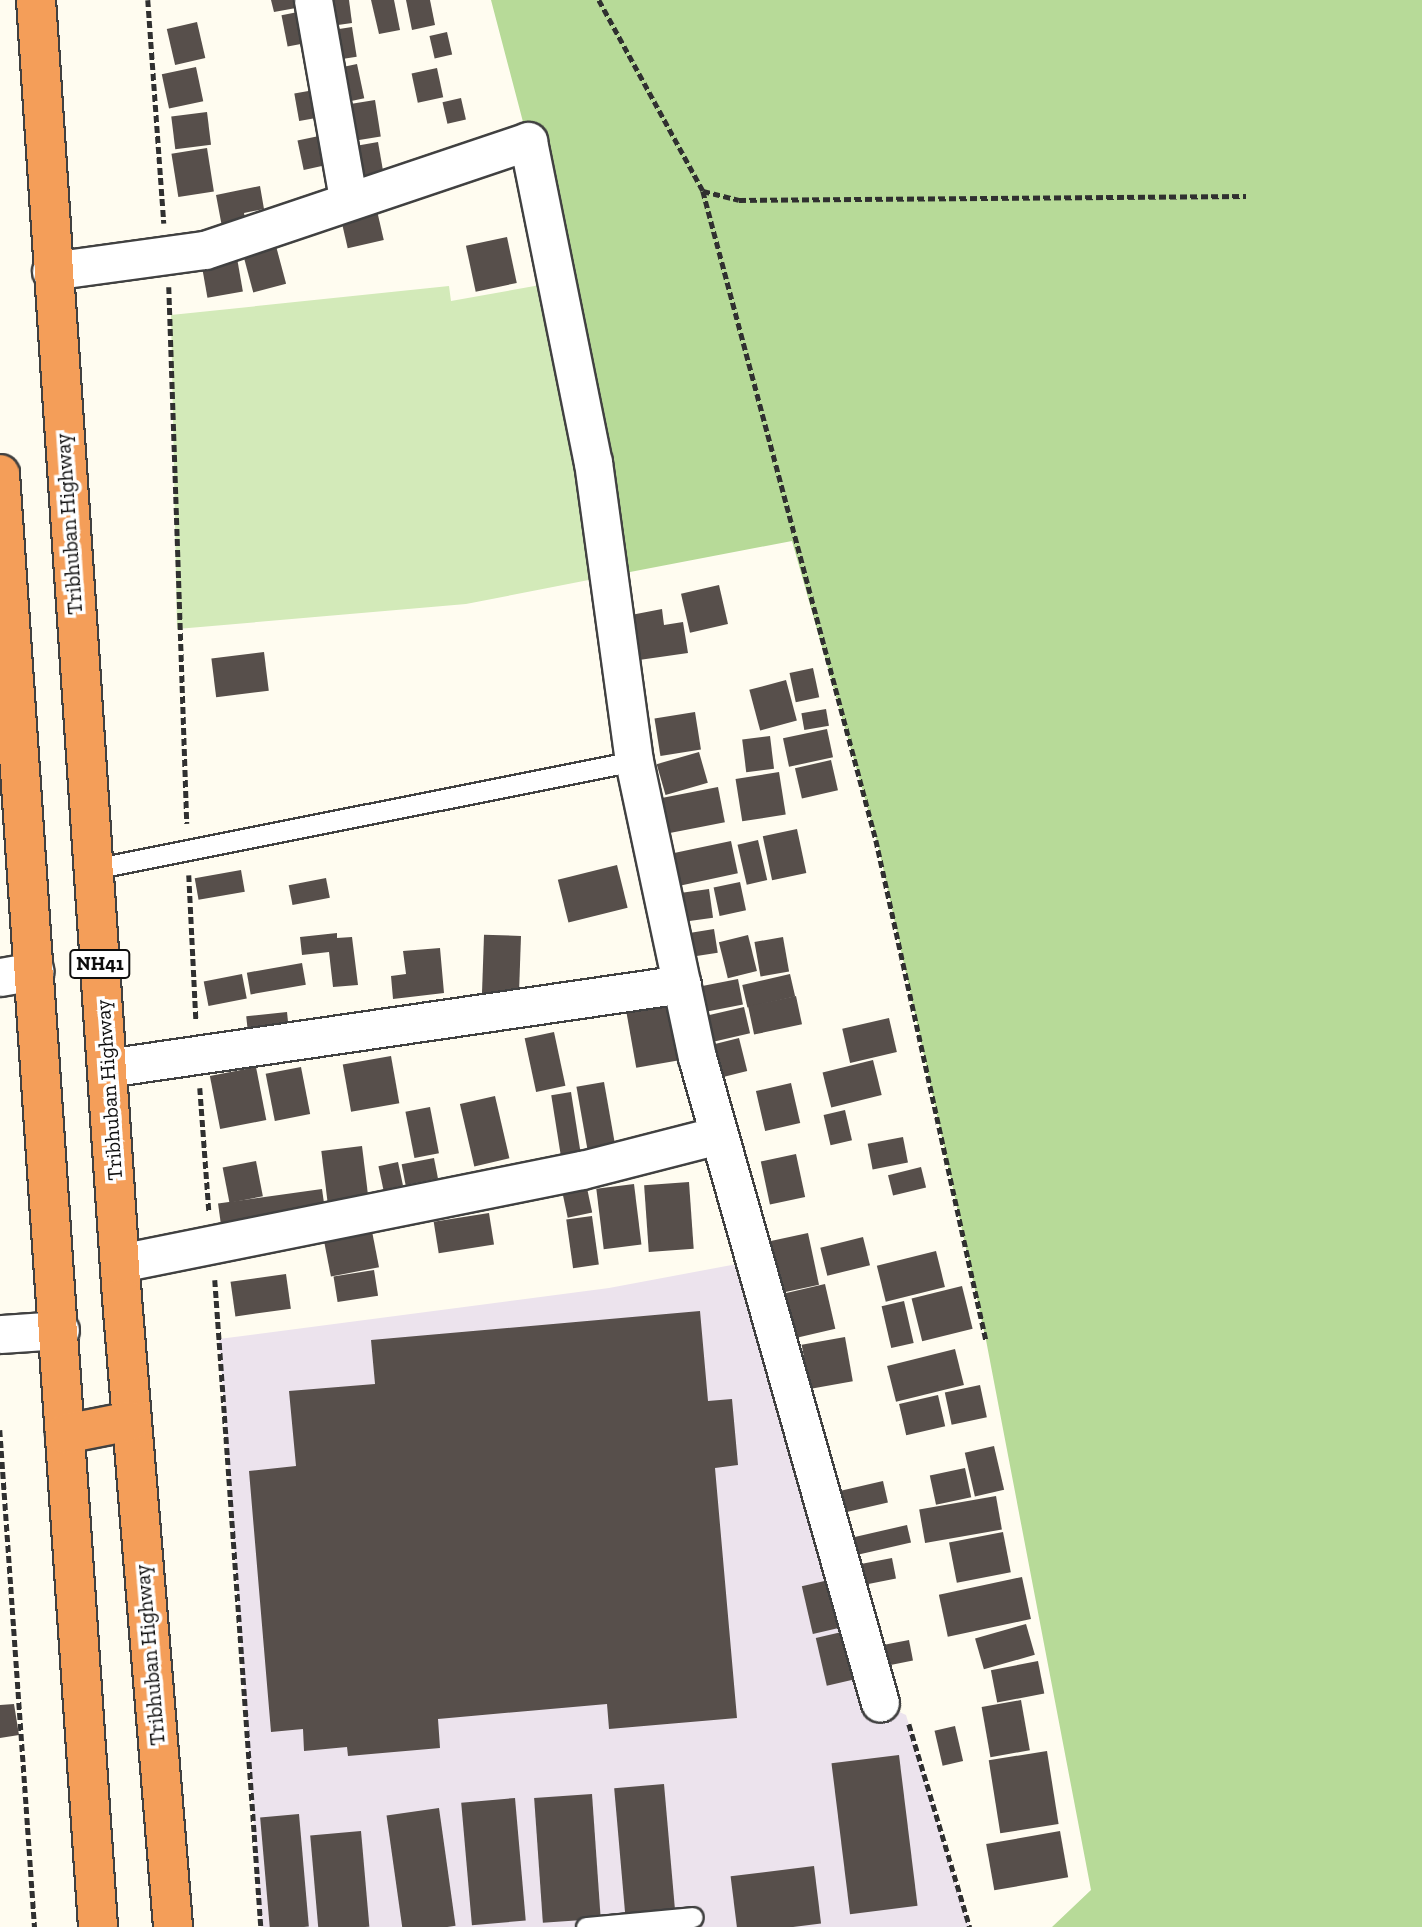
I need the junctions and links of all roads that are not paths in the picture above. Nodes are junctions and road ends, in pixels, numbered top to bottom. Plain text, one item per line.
1 (36, 0) edge
2 (313, 0) edge
3 (348, 199) junction
4 (51, 271) junction
5 (0, 474) edge
6 (634, 761) junction
7 (93, 869) junction
8 (17, 974) edge
9 (682, 984) junction
10 (107, 1068) junction
11 (719, 1135) junction
12 (120, 1263) junction
13 (60, 1330) junction
14 (0, 1334) edge
15 (131, 1421) junction
16 (65, 1434) junction
17 (880, 1703) road end
18 (693, 1917) dead end
19 (98, 1927) edge
20 (173, 1927) edge
21 (586, 1927) edge

1 - 4 highway, Tribhuban Highway / NH41
2 - 3 street
3 - 4 street
3 - 6 street
4 - 7 highway, Tribhuban Highway / NH41
5 - 8 highway
6 - 7 lane
6 - 9 street
7 - 10 highway, Tribhuban Highway / NH41
8 - 13 highway
9 - 10 street
9 - 11 street
10 - 12 highway, Tribhuban Highway / NH41
11 - 12 street
11 - 17 street
12 - 15 highway, Tribhuban Highway / NH41
13 - 14 street
13 - 16 highway
15 - 16 highway
15 - 20 highway, Tribhuban Highway / NH41
16 - 19 highway
18 - 21 lane

